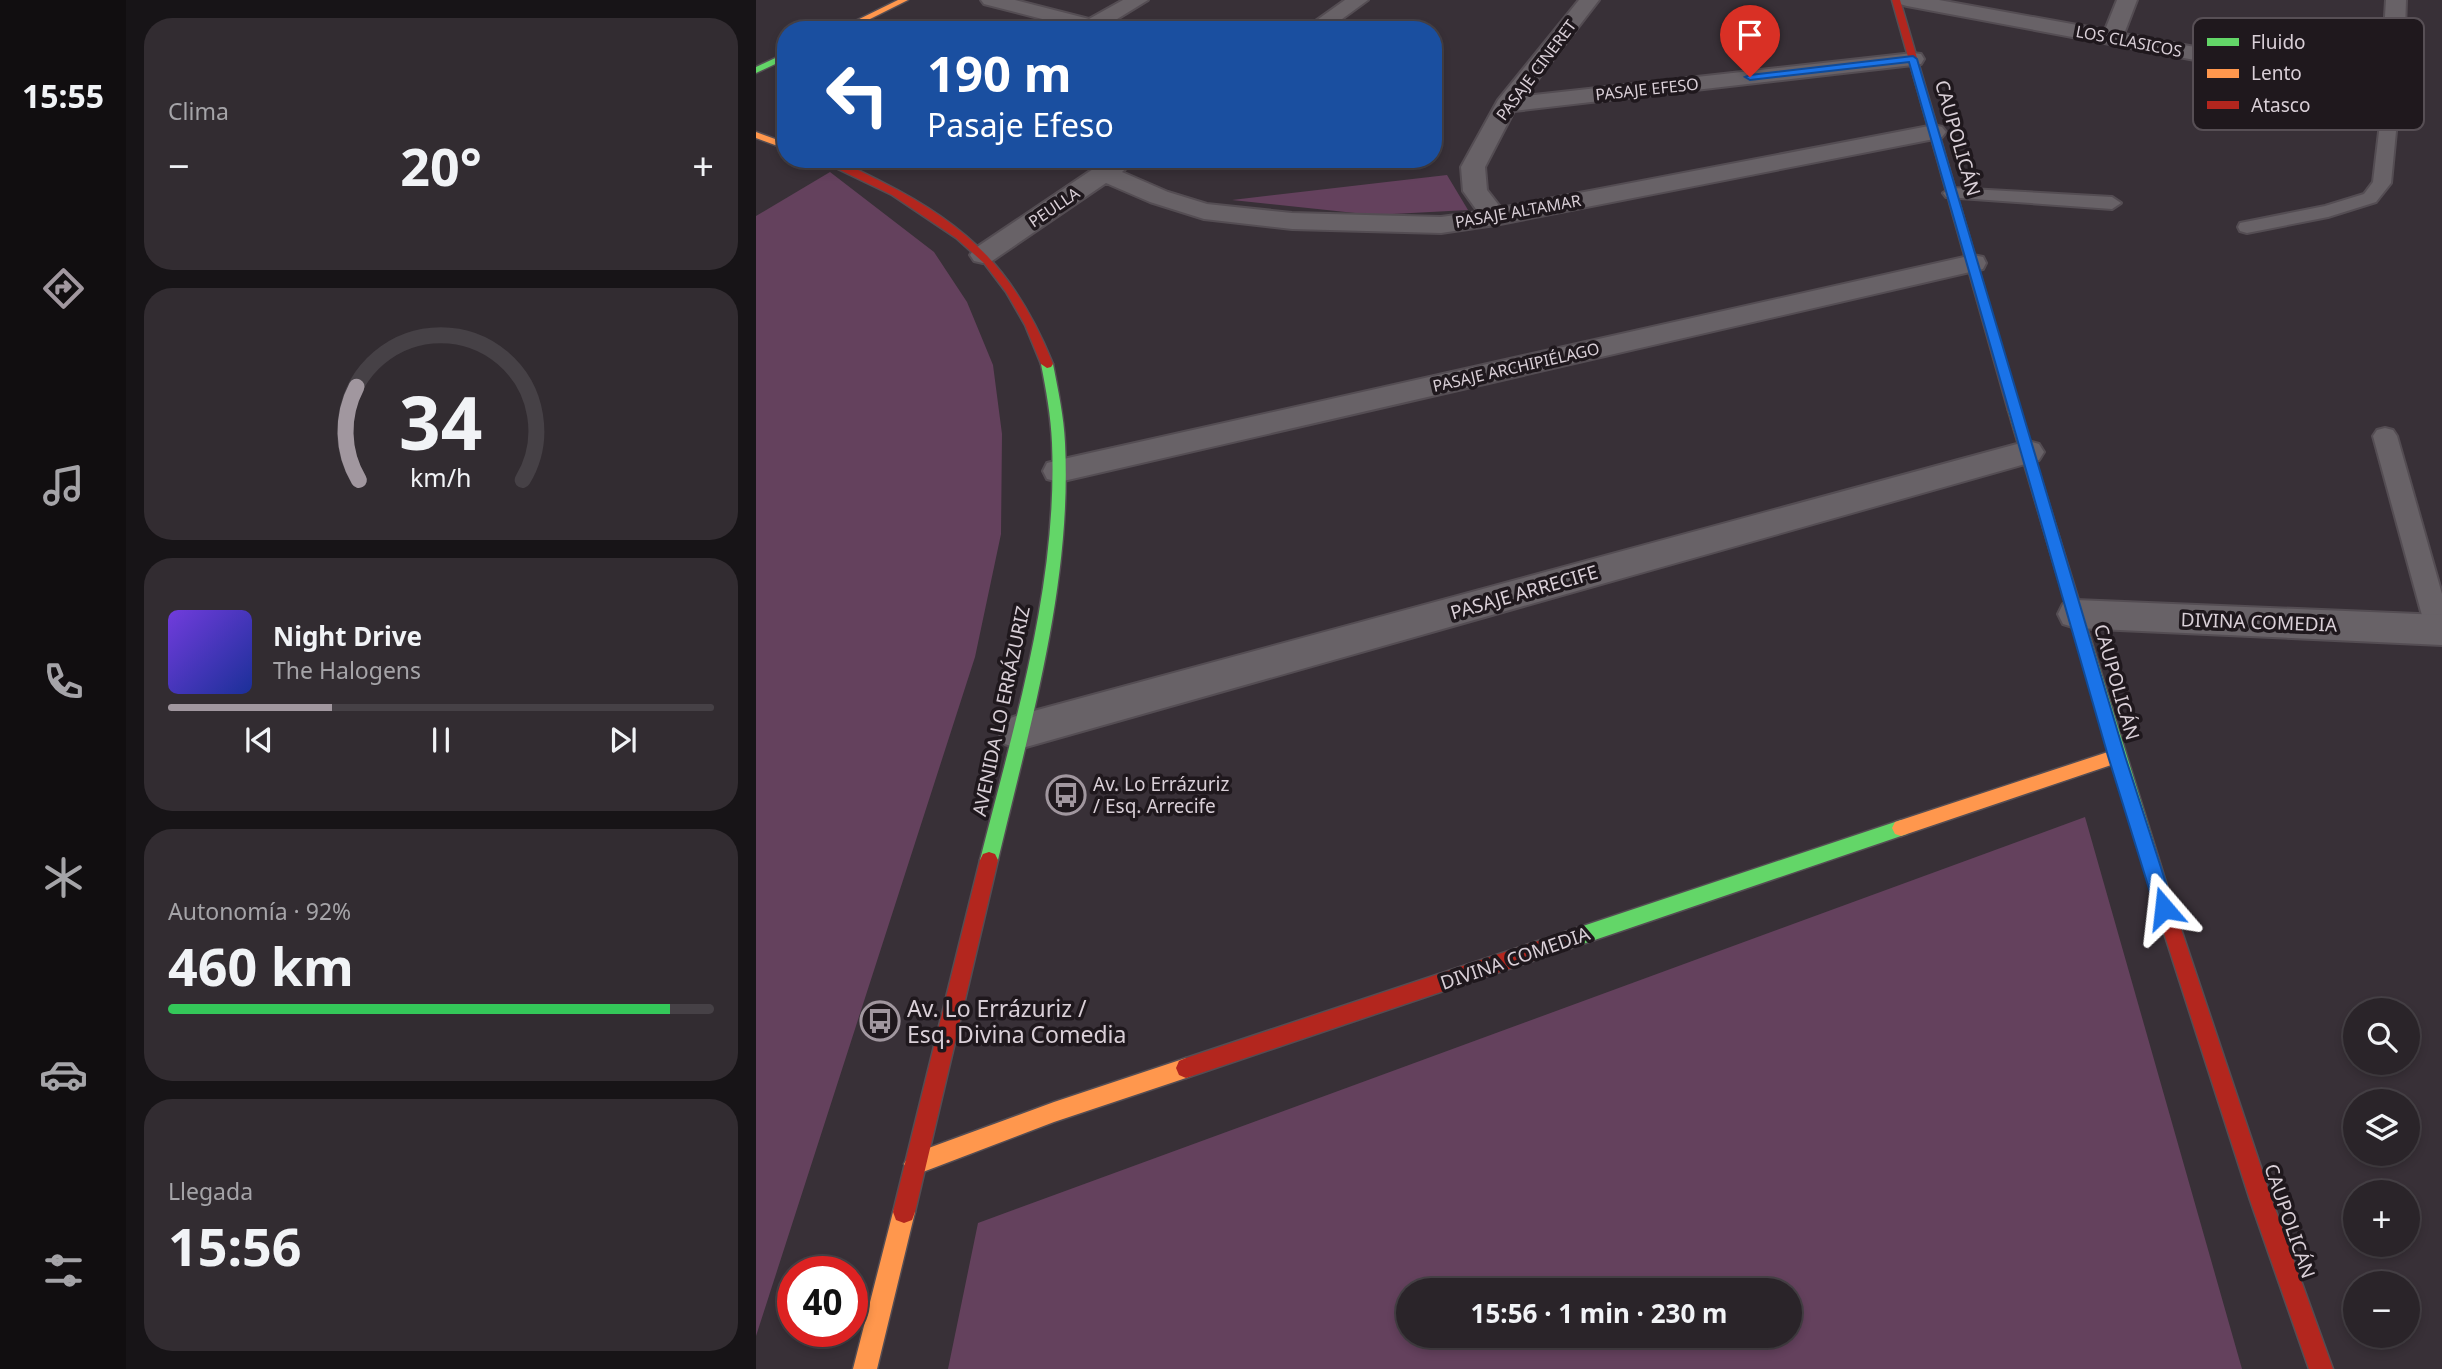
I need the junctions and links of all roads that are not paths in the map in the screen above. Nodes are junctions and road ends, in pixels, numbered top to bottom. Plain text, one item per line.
1 (904, 0) edge
2 (991, 0) edge
3 (1138, 0) edge
4 (1358, 0) edge
5 (1589, 0) edge
6 (1896, 0) edge
7 (1907, 0) edge
8 (2127, 0) edge
9 (2396, 0) edge
10 (2395, 18) edge
11 (860, 21) edge
12 (1074, 21) edge
13 (1110, 21) edge
14 (1326, 21) edge
15 (2112, 38) junction
16 (2193, 53) edge
17 (1913, 59) junction
18 (777, 60) edge
19 (756, 70) edge
20 (1506, 104) junction
21 (2388, 130) edge
22 (1934, 132) junction
23 (756, 135) edge
24 (777, 143) edge
25 (842, 168) edge
26 (1111, 168) edge
27 (1117, 168) edge
28 (1952, 193) junction
29 (2112, 203) dead end
30 (1495, 217) junction
31 (2247, 227) dead end
32 (983, 255) junction
33 (1973, 263) junction
34 (2385, 436) dead end
35 (2028, 452) junction
36 (1059, 471) junction
37 (2076, 614) junction
38 (2440, 630) edge
39 (1019, 733) junction
40 (2117, 756) junction
41 (915, 1164) junction
42 (865, 1369) edge
43 (2321, 1369) edge

1 - 11 street
2 - 12 street
3 - 13 street
4 - 14 street
5 - 20 street, PASAJE CINERET
6 - 17 street, CAUPOLICÁN
7 - 15 street, LOS CLASICOS
8 - 15 street
9 - 10 street
15 - 16 street, LOS CLASICOS
17 - 20 street, PASAJE EFESO
17 - 22 street, CAUPOLICÁN
18 - 19 street
20 - 30 street, PASAJE CINERET
21 - 31 lane
22 - 28 street, CAUPOLICÁN
22 - 30 street, PASAJE ALTAMAR
23 - 24 street
25 - 32 street, AVENIDA LO ERRÁZURIZ
26 - 32 street, PEULLA
27 - 30 street, PASAJE ALTAMAR
28 - 29 lane
28 - 33 street, CAUPOLICÁN
32 - 36 street, AVENIDA LO ERRÁZURIZ
33 - 35 street, CAUPOLICÁN
33 - 36 street, PASAJE ARCHIPIÉLAGO
34 - 38 lane
35 - 37 street, CAUPOLICÁN
35 - 39 street, PASAJE ARRECIFE
36 - 39 street, AVENIDA LO ERRÁZURIZ
37 - 38 street, DIVINA COMEDIA
37 - 40 street, CAUPOLICÁN
39 - 41 street, AVENIDA LO ERRÁZURIZ
40 - 41 street, DIVINA COMEDIA
40 - 43 street, CAUPOLICÁN
41 - 42 street, AVENIDA LO ERRÁZURIZ

